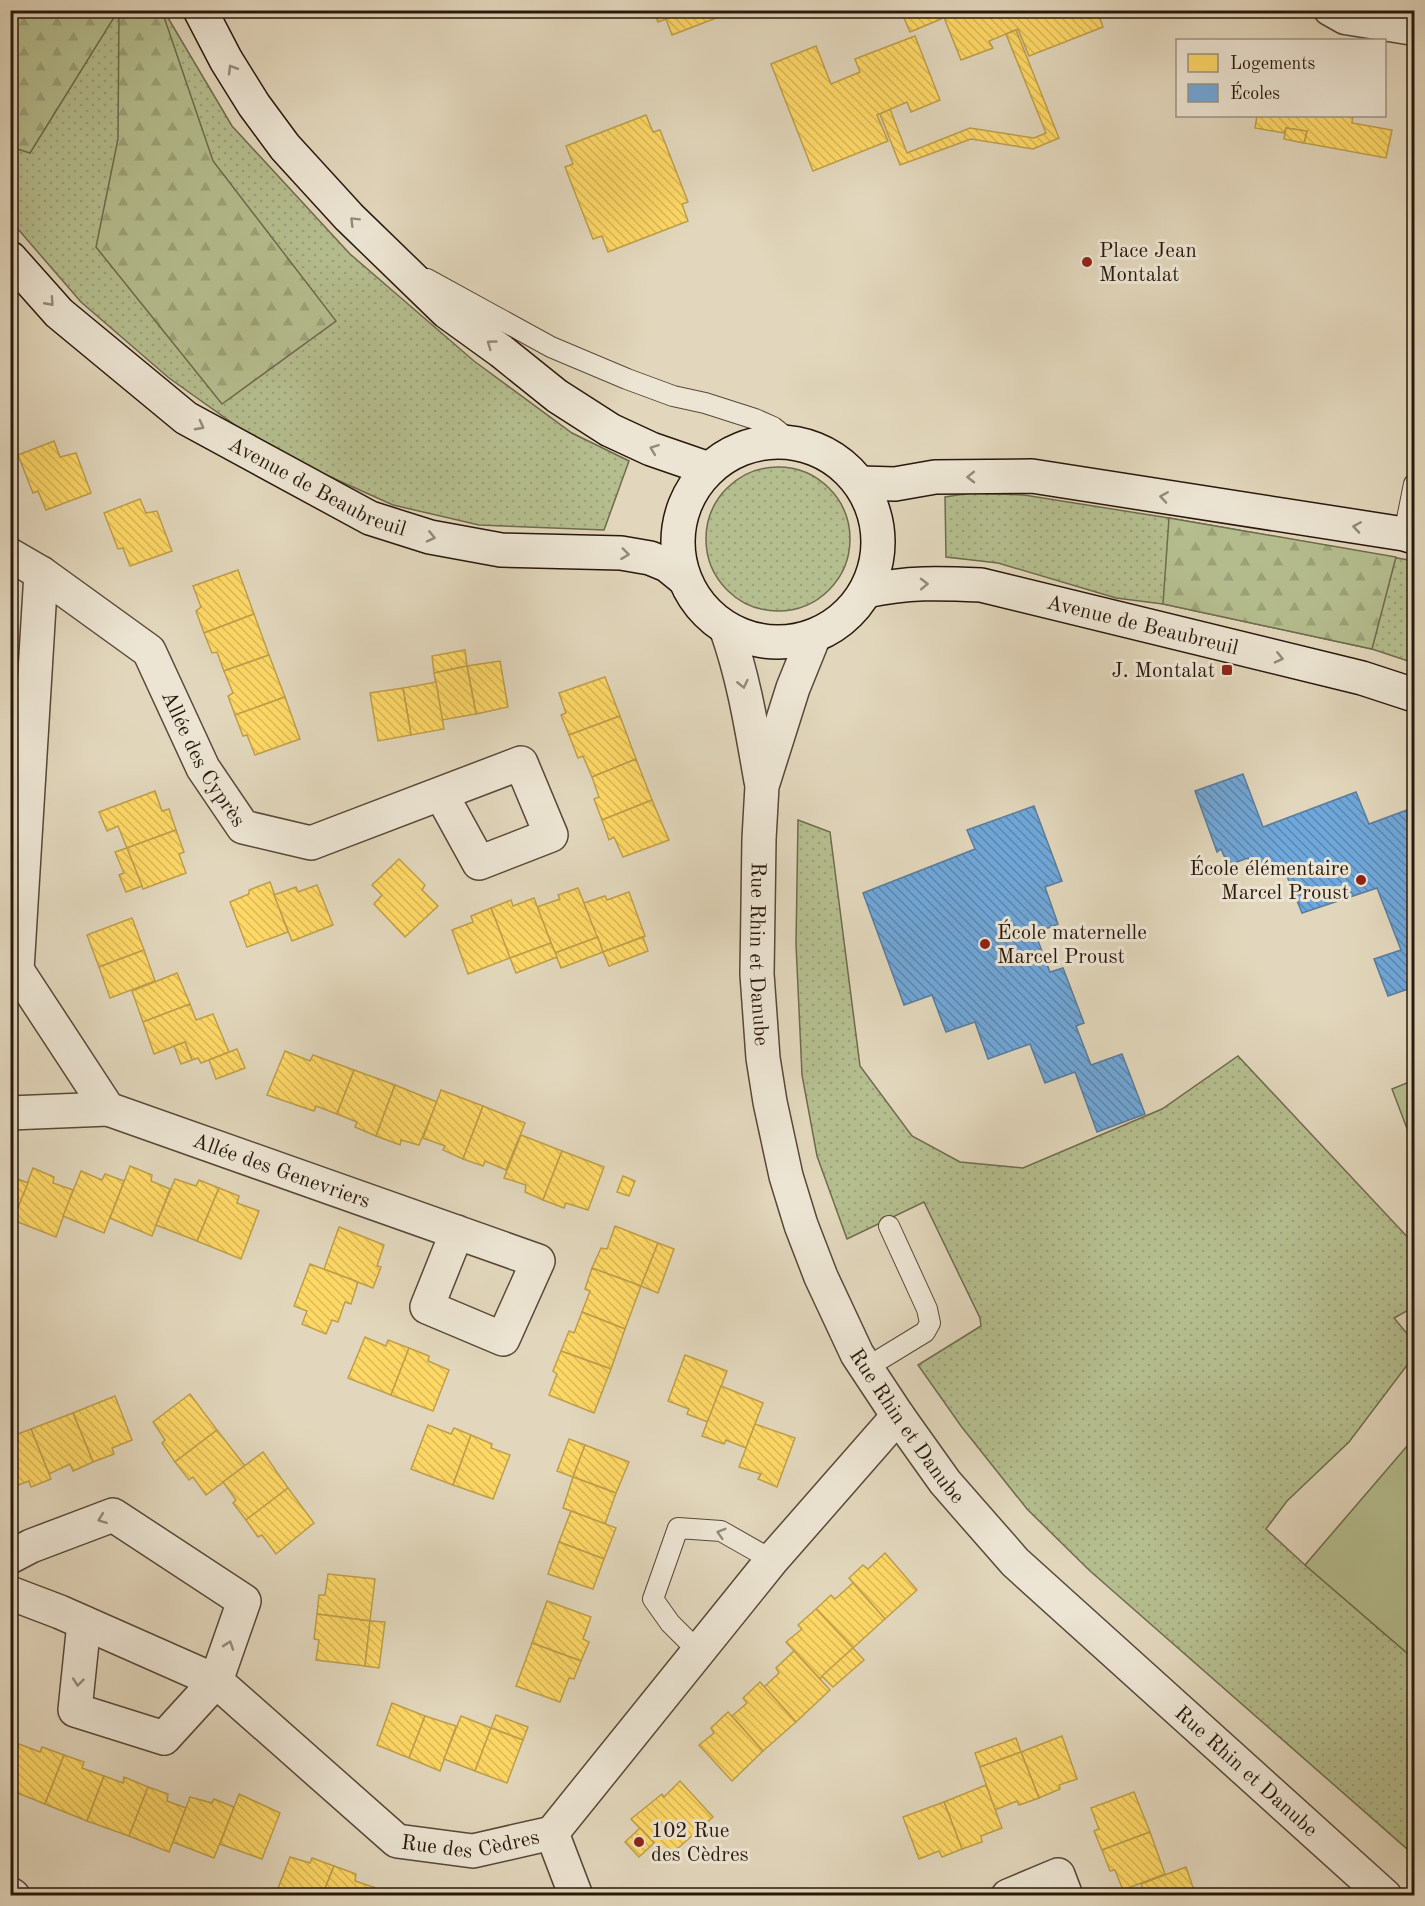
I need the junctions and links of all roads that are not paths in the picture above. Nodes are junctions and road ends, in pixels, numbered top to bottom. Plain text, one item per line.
1 (200, 10) edge
2 (1329, 10) edge
3 (1414, 30) edge
4 (10, 258) edge
5 (396, 261) junction
6 (792, 442) junction
7 (709, 469) junction
8 (861, 483) junction
9 (1414, 484) edge
10 (1409, 536) edge
11 (10, 555) edge
12 (41, 573) junction
13 (684, 579) junction
14 (866, 591) junction
15 (726, 628) junction
16 (814, 636) junction
17 (1414, 695) edge
18 (762, 786) junction
19 (441, 794) dead end
20 (14, 972) edge
21 (108, 1109) junction
22 (10, 1113) edge
23 (889, 1226) dead end
24 (457, 1232) dead end
25 (866, 1368) junction
26 (897, 1416) junction
27 (10, 1557) edge
28 (772, 1560) junction
29 (10, 1593) edge
30 (84, 1623) junction
31 (698, 1651) junction
32 (216, 1681) junction
33 (552, 1833) junction
34 (576, 1896) edge
35 (1008, 1896) edge
36 (1066, 1896) edge
37 (1385, 1896) edge

5 -> 1 street
2 - 3 street
4 -> 13 street, Avenue de Beaubreuil
5 - 6 lane
7 -> 5 street
6 - 7 street, Avenue de Beaubreuil
6 - 8 street, Avenue de Beaubreuil
7 - 13 street, Avenue de Beaubreuil
10 -> 8 street
8 - 14 street, Avenue de Beaubreuil
9 - 10 lane
11 - 12 street, Allée des Cyprès
12 - 19 street, Allée des Cyprès
12 - 20 street
13 - 15 street, Avenue de Beaubreuil
14 - 16 street, Avenue de Beaubreuil
14 -> 17 street, Avenue de Beaubreuil
15 - 16 street, Avenue de Beaubreuil
15 -> 18 street, Rue Rhin et Danube
16 - 18 street, Rue Rhin et Danube
18 - 25 street, Rue Rhin et Danube
20 - 21 street
21 - 22 street, Allée des Genevriers
21 - 24 street, Allée des Genevriers
23 - 25 lane
25 - 26 street, Rue Rhin et Danube
26 - 28 street, Rue des Cèdres
26 - 37 street, Rue Rhin et Danube
32 -> 27 street
28 - 31 street, Rue des Cèdres
28 -> 31 lane
29 - 30 street, Rue des Cèdres
30 - 32 street, Rue des Cèdres
30 -> 32 street
31 - 33 street, Rue des Cèdres
32 - 33 street, Rue des Cèdres
33 - 34 street
35 - 36 street

